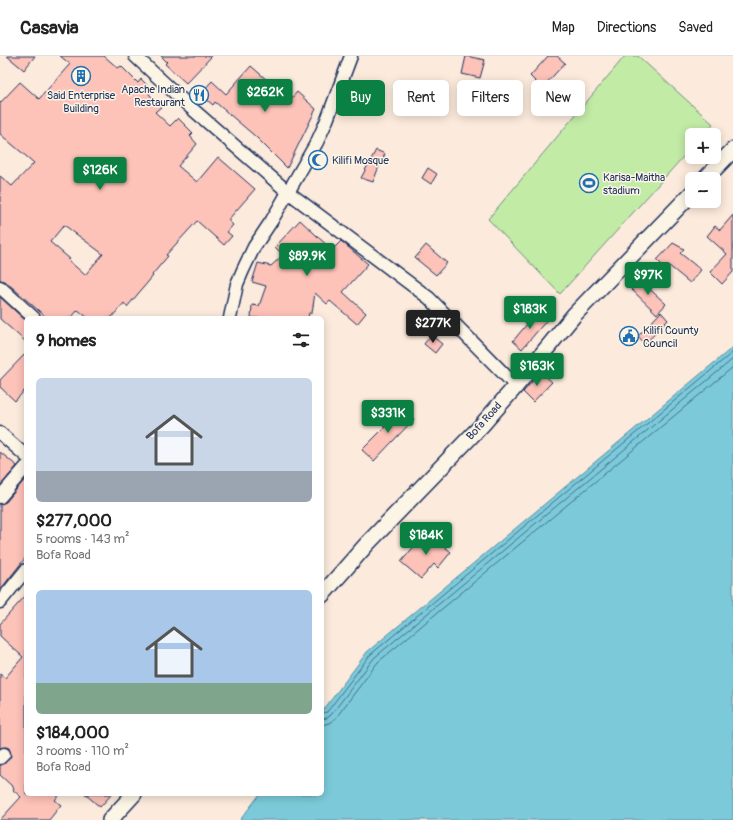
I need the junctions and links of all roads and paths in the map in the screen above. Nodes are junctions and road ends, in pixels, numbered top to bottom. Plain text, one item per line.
1 (135, 56) edge
2 (351, 56) edge
3 (733, 150) edge
4 (712, 172) edge
5 (288, 192) junction
6 (685, 200) edge
7 (0, 287) edge
8 (32, 316) edge
9 (230, 316) edge
10 (516, 386) junction
11 (0, 433) edge
12 (24, 454) edge
13 (24, 469) edge
14 (0, 497) edge
15 (24, 572) edge
16 (324, 593) edge
17 (0, 602) edge
18 (132, 796) edge
19 (110, 820) edge

1 - 5 street
2 - 5 street
3 - 4 street
5 - 9 street
5 - 10 street
6 - 10 street, Bofa Road
7 - 8 street
10 - 16 street, Bofa Road
11 - 12 street
13 - 14 street
15 - 17 street
18 - 19 street

